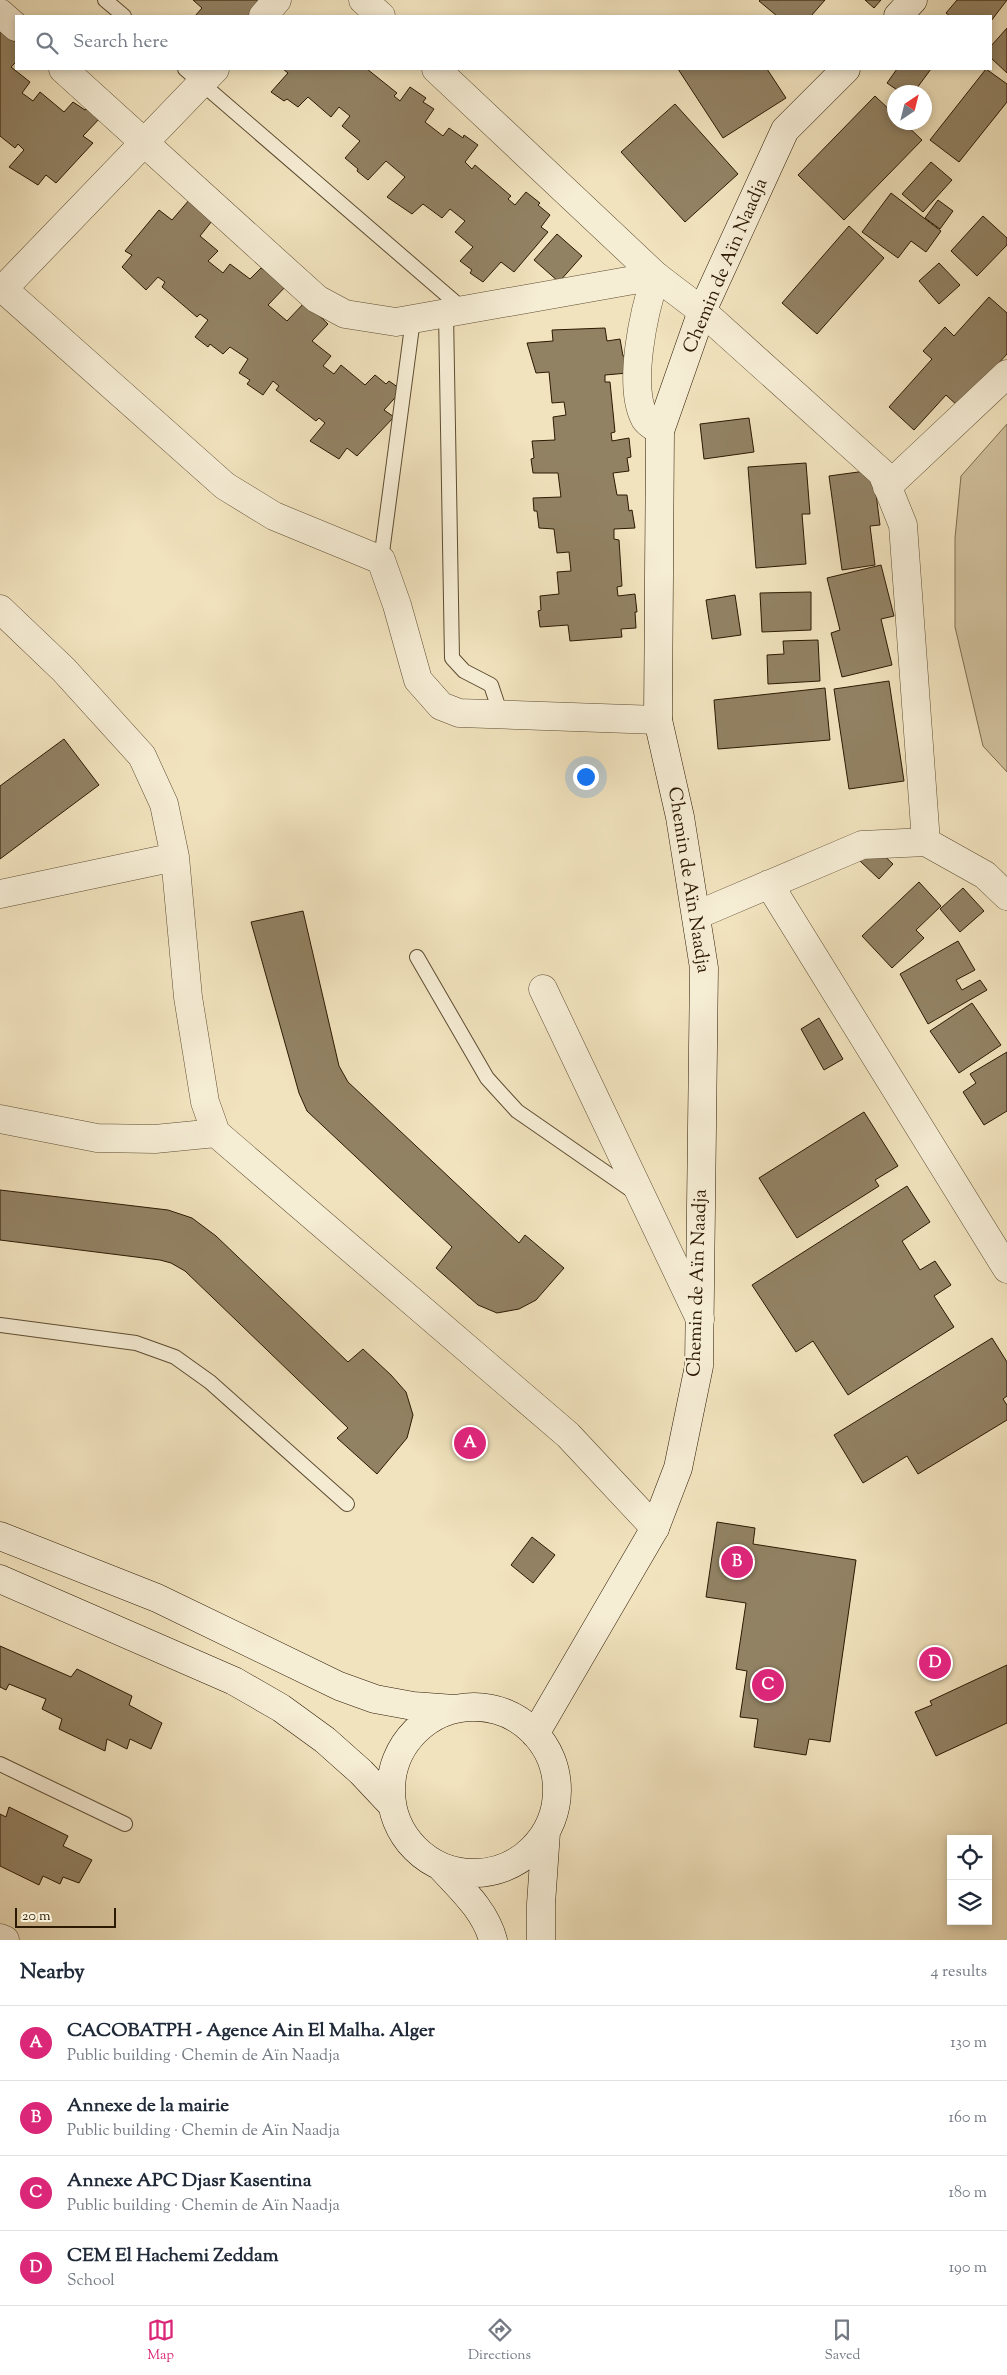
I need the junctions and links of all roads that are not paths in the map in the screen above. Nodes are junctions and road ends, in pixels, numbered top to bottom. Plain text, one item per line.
1 (105, 0) edge
2 (278, 0) edge
3 (363, 0) edge
4 (914, 0) edge
5 (0, 12) edge
6 (123, 15) edge
7 (264, 15) edge
8 (380, 15) edge
9 (899, 15) edge
10 (15, 26) edge
11 (64, 70) edge
12 (437, 70) edge
13 (845, 70) edge
14 (200, 74) edge
15 (146, 143) junction
16 (656, 276) junction
17 (2, 288) edge
18 (702, 311) junction
19 (455, 312) junction
20 (413, 319) junction
21 (1007, 374) edge
22 (660, 430) junction
23 (887, 487) junction
24 (381, 560) junction
25 (0, 609) edge
26 (501, 715) junction
27 (658, 720) junction
28 (926, 842) junction
29 (175, 857) junction
30 (769, 884) junction
31 (0, 894) edge
32 (1007, 896) edge
33 (697, 915) junction
34 (417, 957) dead end
35 (543, 989) dead end
36 (0, 1119) edge
37 (216, 1133) junction
38 (643, 1198) junction
39 (1007, 1269) edge
40 (700, 1319) junction
41 (0, 1325) edge
42 (347, 1504) dead end
43 (655, 1528) junction
44 (0, 1536) edge
45 (0, 1579) edge
46 (456, 1709) junction
47 (535, 1734) junction
48 (0, 1764) edge
49 (392, 1805) junction
50 (125, 1824) dead end
51 (546, 1832) junction
52 (441, 1867) junction
53 (0, 1938) edge
54 (5, 1940) edge
55 (493, 1940) edge
56 (541, 1940) edge

1 - 6 lane
2 - 7 street
3 - 8 street
4 - 9 street
5 - 10 street
11 - 15 street
12 - 16 street
13 - 18 street, Chemin de Aïn Naadja
14 - 15 street
14 - 19 lane
15 - 17 street
15 - 20 street
16 - 18 street
16 - 19 street
16 - 22 street
17 - 24 street
18 - 22 street, Chemin de Aïn Naadja
18 - 23 street
19 - 20 street
19 - 26 lane
20 - 24 lane
21 - 23 street
22 - 27 street, Chemin de Aïn Naadja
23 - 28 street
24 - 26 street
25 - 29 street
26 - 27 street
27 - 33 street, Chemin de Aïn Naadja
28 - 30 street
28 - 32 street
29 - 31 street
29 - 37 street
30 - 33 street
30 - 39 street
33 - 40 street, Chemin de Aïn Naadja
34 - 38 lane
35 - 38 street
36 - 37 street
37 - 43 street
38 - 40 street
40 - 43 street, Chemin de Aïn Naadja
41 - 42 lane
43 - 47 street, Chemin de Aïn Naadja
44 - 46 street
45 - 49 street
46 - 47 street
46 - 49 street
47 - 51 street
48 - 50 lane
49 - 52 street
51 - 52 street
51 - 56 street
52 - 55 street
53 - 54 street

